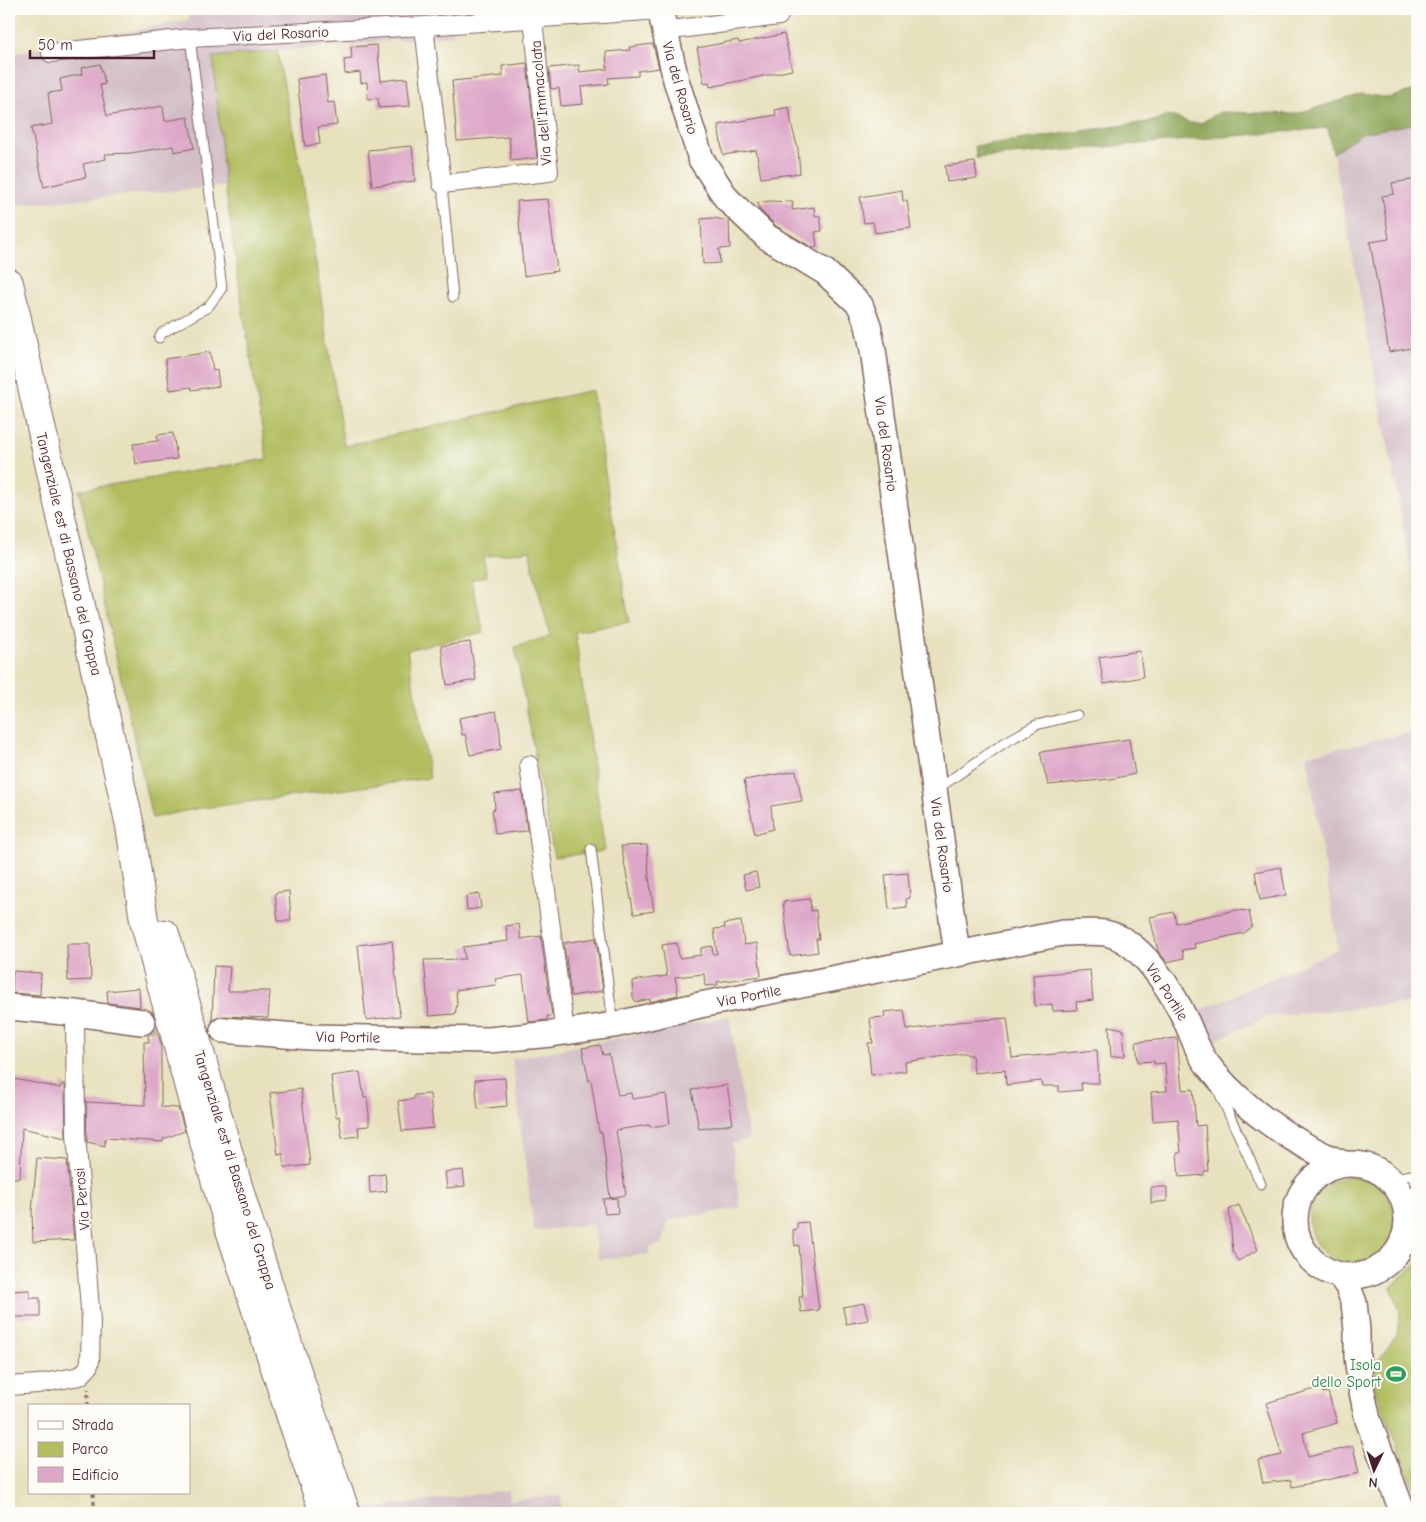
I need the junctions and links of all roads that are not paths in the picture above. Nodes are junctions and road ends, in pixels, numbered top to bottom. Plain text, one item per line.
1 (533, 14) edge
2 (779, 16) dead end
3 (662, 17) edge
4 (424, 26) junction
5 (190, 38) junction
6 (51, 53) dead end
7 (442, 184) junction
8 (9, 283) edge
9 (453, 297) dead end
10 (159, 338) dead end
11 (1077, 714) dead end
12 (529, 765) dead end
13 (934, 790) junction
14 (130, 826) junction
15 (591, 849) dead end
16 (957, 954) junction
17 (9, 1007) edge
18 (75, 1013) junction
19 (142, 1022) tunnel mouth
20 (614, 1025) junction
21 (223, 1030) tunnel mouth
22 (566, 1032) junction
23 (1205, 1062) junction
24 (1291, 1136) junction
25 (1344, 1164) junction
26 (1417, 1174) edge
27 (1386, 1177) junction
28 (1260, 1184) dead end
29 (1306, 1186) junction
30 (1417, 1188) edge
31 (1407, 1213) junction
32 (1378, 1270) junction
33 (1340, 1275) junction
34 (1357, 1330) junction
35 (298, 1376) junction
36 (9, 1386) edge
37 (317, 1403) dead end
38 (291, 1417) junction
39 (302, 1478) dead end
40 (324, 1513) edge
41 (346, 1513) edge
42 (1403, 1513) edge

1 - 3 street, Via del Rosario
1 - 4 street, Via del Rosario
1 - 7 street, Via dell'Immacolata
2 - 3 street
3 - 13 street, Via del Rosario
4 - 5 street, Via del Rosario
4 - 7 street
5 - 6 street, Via del Rosario
5 - 10 lane
7 - 9 lane
8 - 14 highway, Tangenziale est di Bassano del Grappa
11 - 13 lane
12 - 22 street
13 - 16 street, Via del Rosario
14 - 35 highway, Tangenziale est di Bassano del Grappa
14 - 38 highway, Tangenziale est di Bassano del Grappa
15 - 20 lane
16 - 20 street, Via Portile
16 - 23 street, Via Portile
17 - 18 street
18 - 19 street
18 - 36 street, Via Perosi
20 - 22 street, Via Portile
21 - 22 street, Via Portile
23 - 24 street, Via Portile
23 - 28 lane, Via Portile
24 - 25 street, Via Portile
24 - 29 street, Via Portile
25 - 27 street
25 - 29 street
26 - 27 lane
27 - 31 street
29 - 33 street
30 - 31 lane
31 - 32 street
32 - 33 street
32 - 34 street
33 - 34 street
34 - 42 street
35 - 37 lane
35 - 41 highway, Tangenziale est di Bassano del Grappa
38 - 39 lane
38 - 40 highway, Tangenziale est di Bassano del Grappa

